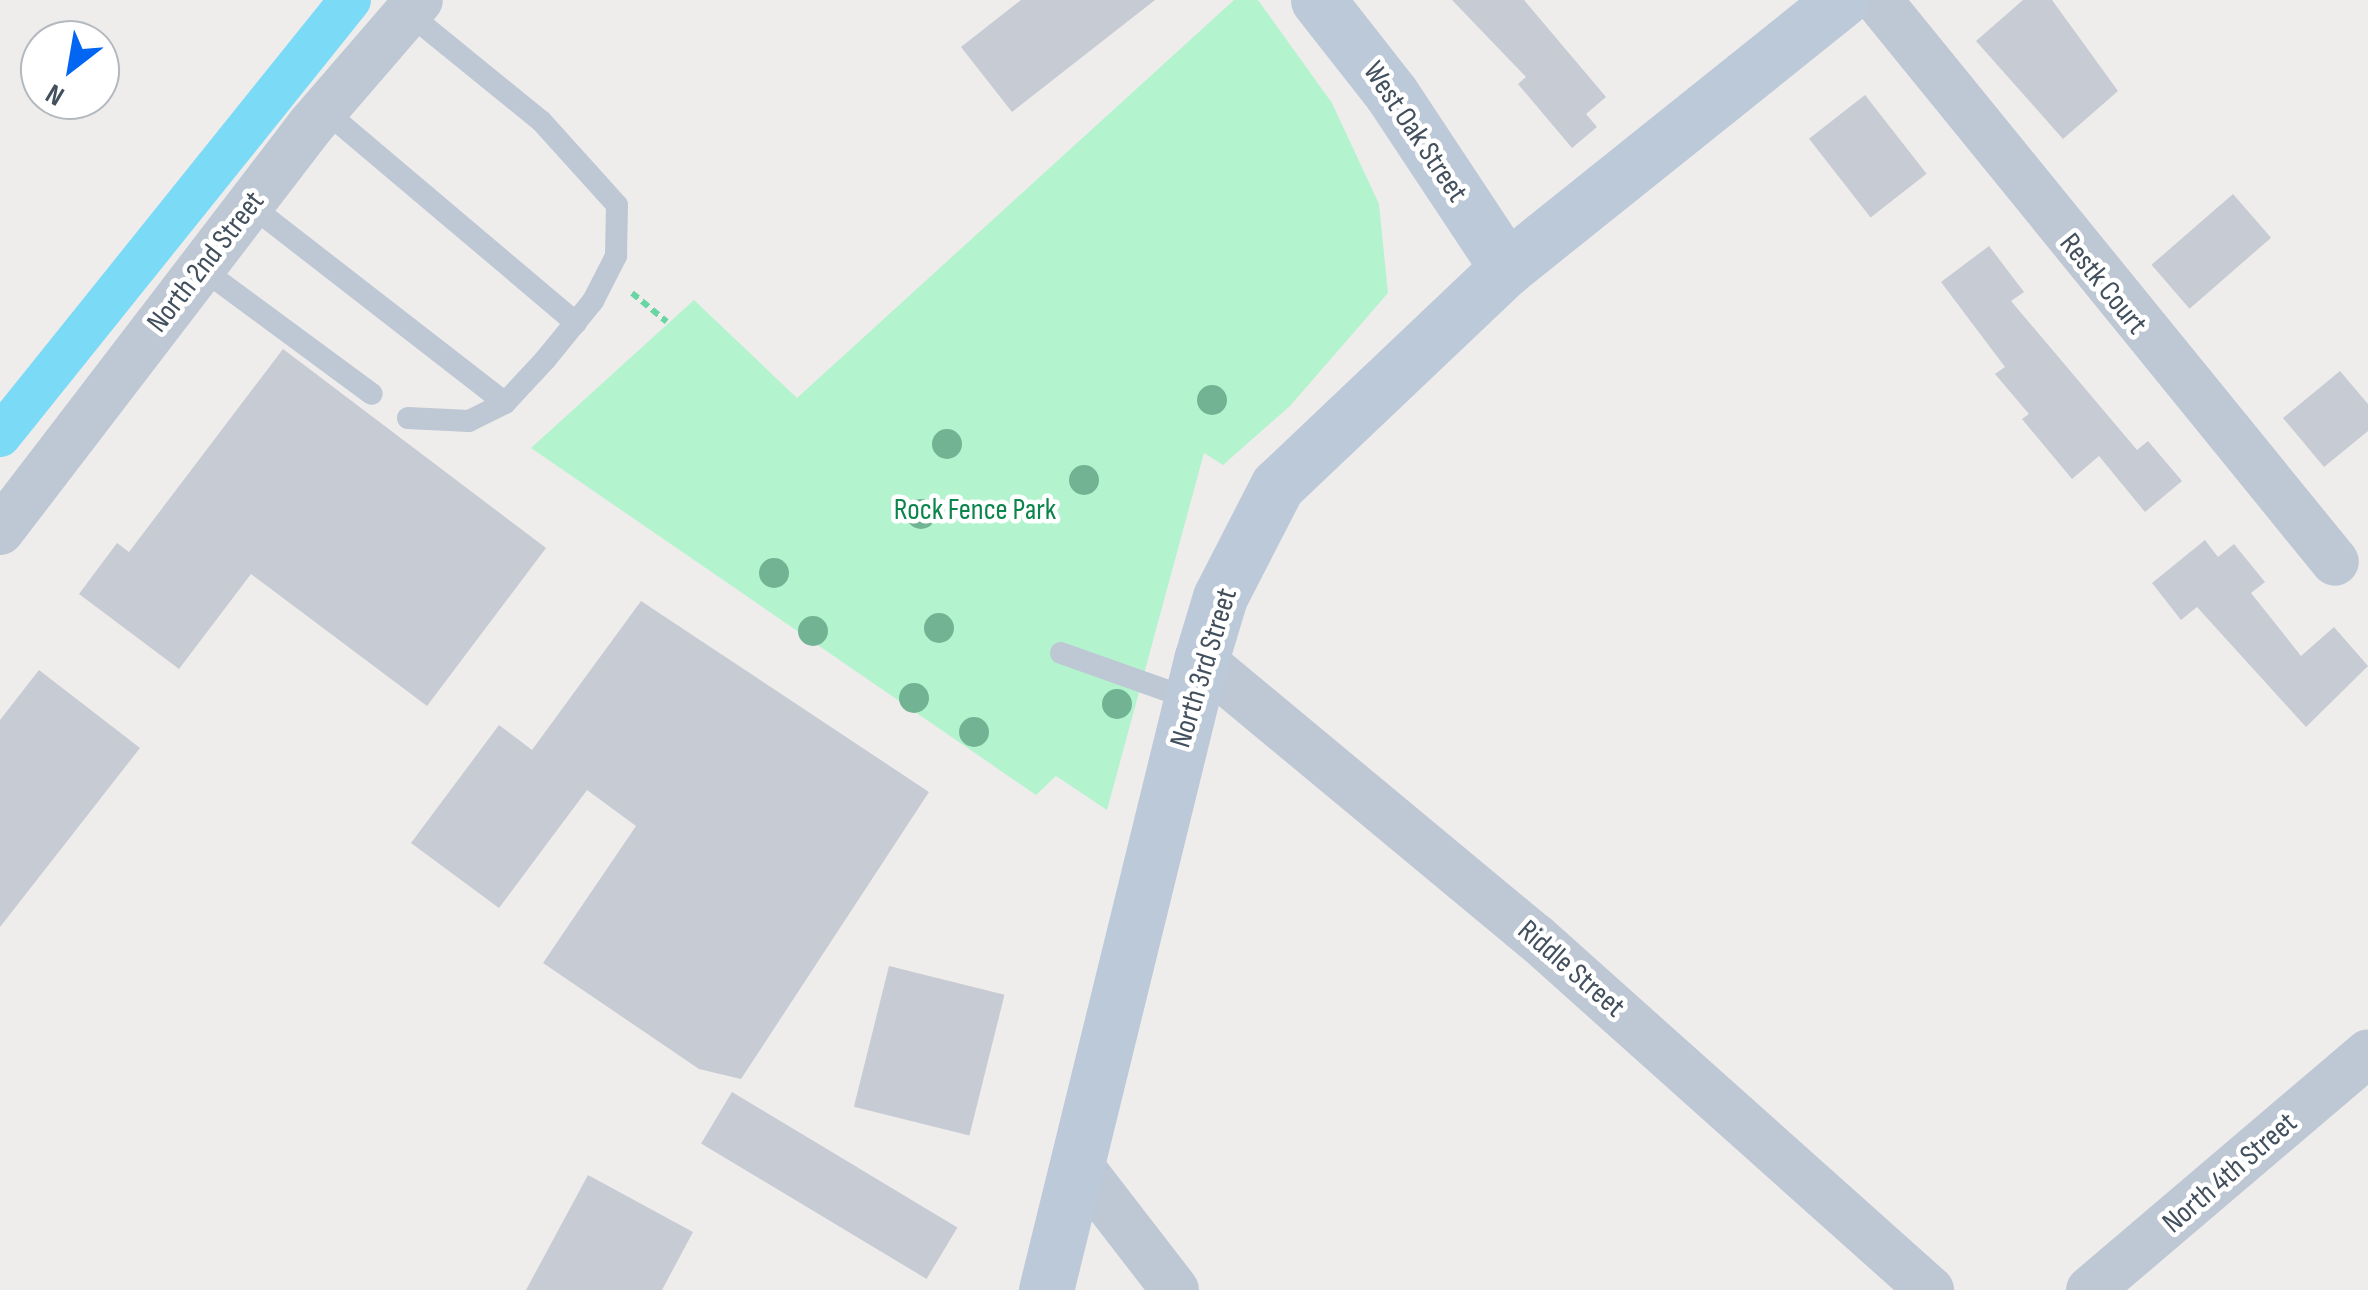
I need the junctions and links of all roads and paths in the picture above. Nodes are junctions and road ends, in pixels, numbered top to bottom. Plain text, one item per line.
1 (1318, 0) edge
2 (1842, 0) edge
3 (1878, 0) edge
4 (413, 7) edge
5 (324, 110) junction
6 (250, 204) junction
7 (201, 268) junction
8 (1507, 268) junction
9 (606, 275) junction
10 (576, 322) junction
11 (667, 322) dead end
12 (372, 394) dead end
13 (505, 403) junction
14 (408, 418) dead end
15 (0, 531) edge
16 (2335, 562) dead end
17 (1061, 654) dead end
18 (1196, 680) junction
19 (2368, 1053) edge
20 (1077, 1163) junction
21 (1046, 1290) edge
22 (1175, 1290) edge
23 (1930, 1290) edge
24 (2090, 1290) edge

1 - 8 main road, West Oak Street
2 - 8 main road, North 3rd Street
3 - 16 street, Restk Court
4 - 5 street, North 2nd Street
4 - 9 lane
5 - 6 street, North 2nd Street
5 - 10 lane
6 - 7 street, North 2nd Street
6 - 13 lane
7 - 12 lane
7 - 15 street, North 2nd Street
8 - 18 main road, North 3rd Street
9 - 10 lane
9 - 11 path
10 - 13 lane
13 - 14 lane
17 - 18 lane
18 - 20 main road, North 3rd Street
18 - 23 street, Riddle Street
19 - 24 street, North 4th Street
20 - 21 main road, North 3rd Street
20 - 22 street

